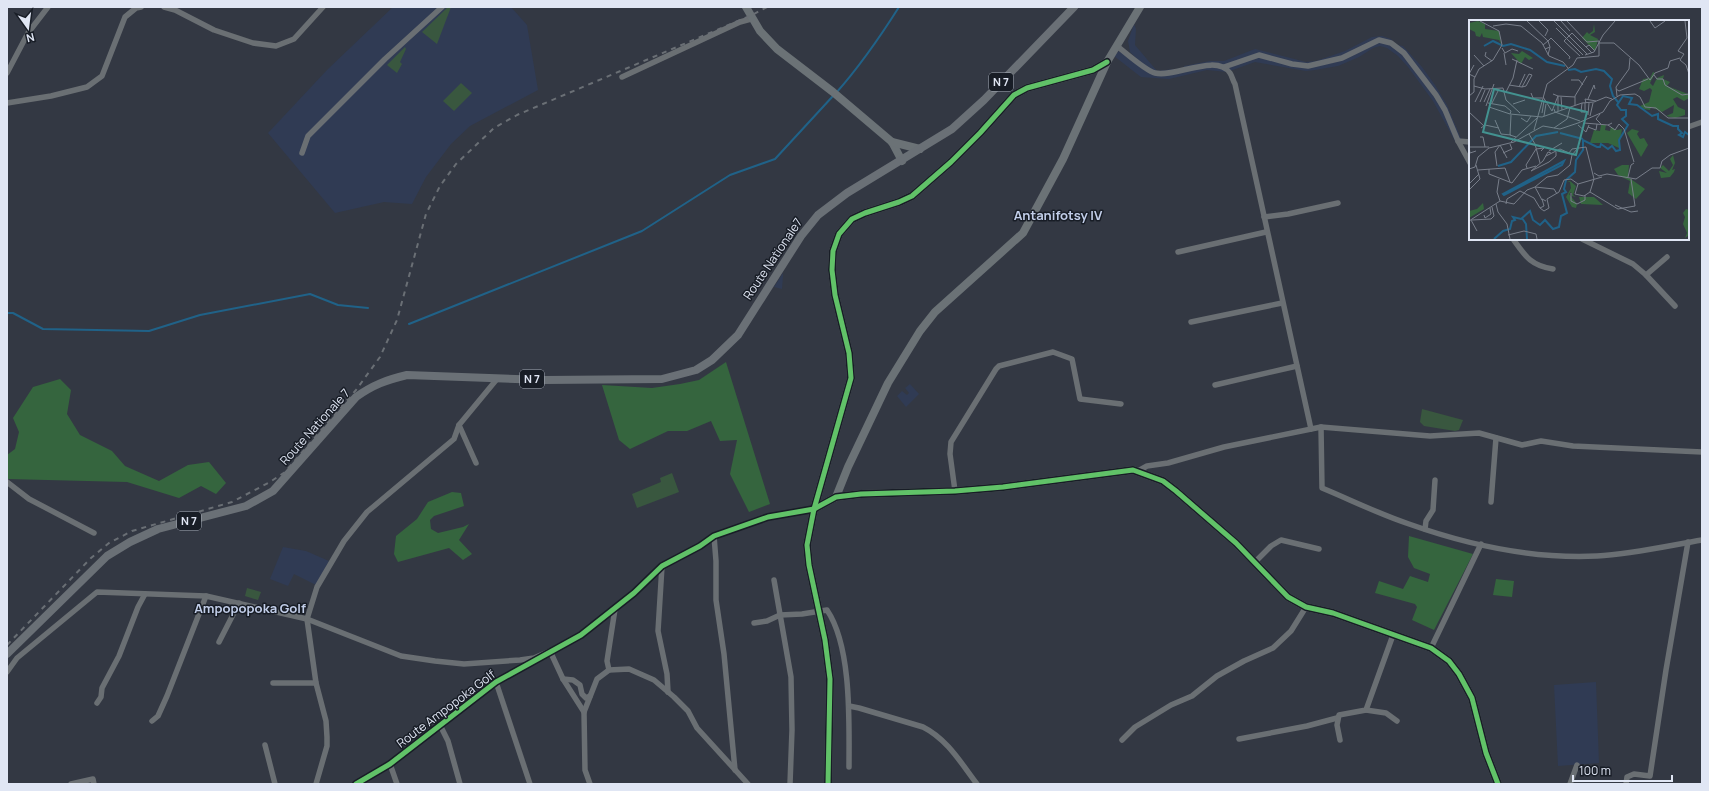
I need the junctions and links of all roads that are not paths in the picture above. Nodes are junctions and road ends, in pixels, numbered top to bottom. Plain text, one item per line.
1 (48, 7) edge
2 (141, 7) edge
3 (164, 7) edge
4 (323, 7) edge
5 (442, 7) edge
6 (746, 7) edge
7 (1074, 7) edge
8 (1140, 7) edge
9 (751, 18) junction
10 (1117, 46) junction
11 (1107, 62) junction
12 (1224, 67) junction
13 (7, 73) edge
14 (622, 77) dead end
15 (7, 103) edge
16 (1702, 122) edge
17 (1689, 127) edge
18 (892, 142) junction
19 (1458, 142) junction
20 (1469, 142) edge
21 (920, 149) junction
22 (302, 154) dead end
23 (902, 161) junction
24 (1469, 161) edge
25 (1338, 203) dead end
26 (1264, 217) junction
27 (1266, 232) junction
28 (1514, 240) edge
29 (1584, 240) edge
30 (1178, 252) dead end
31 (1667, 257) dead end
32 (1553, 269) dead end
33 (1646, 275) junction
34 (1282, 303) junction
35 (1675, 306) dead end
36 (1191, 322) dead end
37 (1297, 366) junction
38 (696, 370) joint
39 (497, 379) junction
40 (1215, 385) dead end
41 (1121, 404) dead end
42 (459, 425) junction
43 (1321, 428) junction
44 (1311, 429) junction
45 (1496, 438) junction
46 (1702, 452) edge
47 (476, 464) dead end
48 (1138, 471) junction
49 (1435, 480) dead end
50 (7, 482) edge
51 (955, 491) junction
52 (836, 497) junction
53 (1491, 502) dead end
54 (814, 509) junction
55 (1424, 529) junction
56 (94, 533) dead end
57 (714, 536) junction
58 (1702, 540) edge
59 (1688, 542) junction
60 (1481, 544) junction
61 (1319, 549) dead end
62 (1254, 563) junction
63 (662, 566) junction
64 (774, 580) dead end
65 (145, 594) junction
66 (206, 596) junction
67 (239, 603) junction
68 (1306, 608) junction
69 (615, 609) junction
70 (820, 611) junction
71 (780, 615) junction
72 (307, 619) junction
73 (754, 623) dead end
74 (1393, 635) junction
75 (219, 642) dead end
76 (1431, 648) junction
77 (550, 651) junction
78 (7, 654) edge
79 (609, 670) junction
80 (7, 672) edge
81 (563, 679) junction
82 (496, 682) junction
83 (273, 683) dead end
84 (316, 683) junction
85 (668, 692) junction
86 (590, 696) junction
87 (97, 703) dead end
88 (849, 706) junction
89 (1366, 710) junction
90 (584, 712) junction
91 (1337, 718) junction
92 (152, 721) dead end
93 (1397, 721) dead end
94 (440, 725) junction
95 (1239, 739) dead end
96 (1122, 740) dead end
97 (1340, 740) dead end
98 (265, 745) dead end
99 (390, 764) junction
100 (1577, 765) dead end
101 (849, 767) dead end
102 (735, 770) junction
103 (1493, 772) junction
104 (71, 784) edge
105 (94, 784) edge
106 (275, 784) edge
107 (316, 784) edge
108 (356, 784) edge
109 (397, 784) edge
110 (460, 784) edge
111 (530, 784) edge
112 (590, 784) edge
113 (748, 784) edge
114 (790, 784) edge
115 (828, 784) edge
116 (977, 784) edge
117 (1494, 784) edge
118 (1498, 784) edge
119 (1570, 784) edge
120 (1626, 784) edge

1 - 13 street
2 - 15 street
3 - 4 street
5 - 22 street
6 - 9 street
7 - 21 main road, N 7
8 - 10 street
9 - 14 street
9 - 18 street
10 - 11 street
10 - 12 street
11 - 52 street
11 - 54 street
12 - 19 street
12 - 26 street
16 - 17 street
18 - 21 street
18 - 23 street
19 - 20 street
19 - 24 street
21 - 23 main road, N 7
23 - 38 main road, Route Nationale7 / N 7
25 - 26 street
26 - 27 street
27 - 30 street
27 - 34 street
28 - 32 street
29 - 33 street
31 - 33 street
33 - 35 street
34 - 36 street
34 - 37 street
37 - 40 street
37 - 44 street
38 - 39 main road, Route Nationale 7 / N 7
39 - 42 street
39 - 78 main road, Route Nationale 7 / N 7
41 - 51 street
42 - 47 street
42 - 72 street
43 - 44 street
43 - 45 street
43 - 55 street
44 - 48 street
45 - 46 street
45 - 53 street
48 - 51 street
48 - 62 street
49 - 55 street
50 - 56 street
51 - 52 street
52 - 54 street
54 - 57 street
54 - 70 street
55 - 60 street
57 - 63 street
57 - 102 street
58 - 59 street
59 - 60 street
59 - 120 street
60 - 76 street
61 - 62 street
62 - 68 street
63 - 69 street
63 - 85 street
64 - 71 street
65 - 66 street, Route Ampopoka Golf
65 - 80 street, Route Ampopoka Golf
65 - 87 street
66 - 67 street, Route Ampopoka Golf
66 - 92 street
67 - 72 street, Route Ampopoka Golf
67 - 75 street
68 - 74 street
68 - 96 street
69 - 77 street
69 - 79 street
70 - 71 street
70 - 88 street
70 - 115 street
71 - 73 street
71 - 114 street
72 - 77 street, Route Ampopoka Golf
72 - 84 street
74 - 76 street
74 - 89 street
76 - 103 street
77 - 81 street
77 - 82 street, Route Ampopoka Golf
79 - 85 street
79 - 86 street
81 - 86 street
81 - 90 street
82 - 94 street, Route Ampopoka Golf
82 - 111 street
83 - 84 street
84 - 107 street
85 - 102 street
86 - 90 street
88 - 101 street
88 - 116 street
89 - 91 street
89 - 93 street
90 - 112 street
91 - 95 street
91 - 97 street
94 - 99 street, Route Ampopoka Golf
94 - 110 street
98 - 106 street
99 - 108 street, Route Ampopoka Golf
99 - 109 street
100 - 119 street
102 - 113 street
103 - 117 street
103 - 118 street
104 - 105 street

